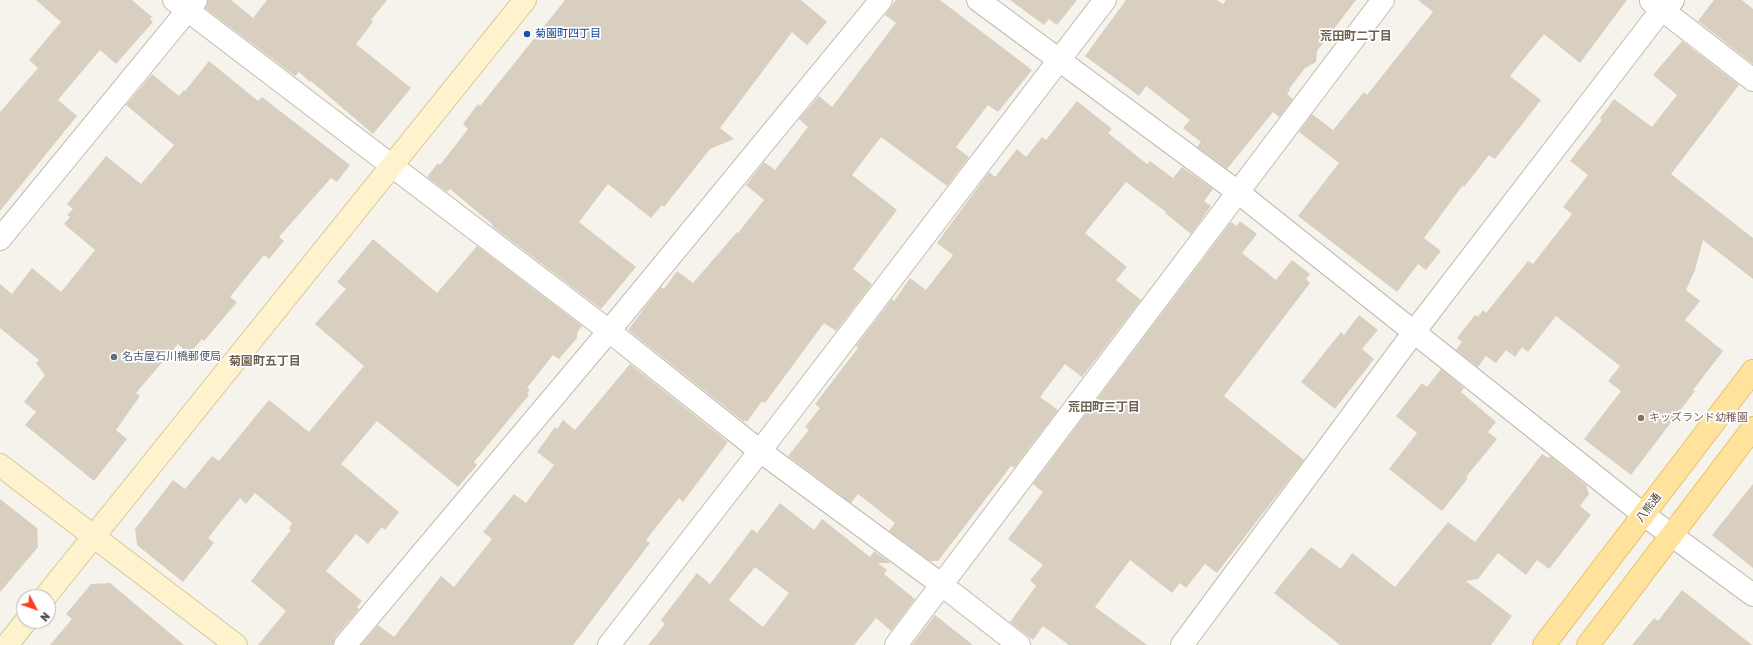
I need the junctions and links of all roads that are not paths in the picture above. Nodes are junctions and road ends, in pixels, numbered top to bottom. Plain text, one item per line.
1 (525, 0) edge
2 (881, 0) edge
3 (978, 0) edge
4 (1105, 0) edge
5 (1383, 0) edge
6 (1662, 3) edge
7 (186, 4) edge
8 (1059, 60) junction
9 (1753, 80) edge
10 (391, 166) junction
11 (1239, 193) junction
12 (0, 239) edge
13 (609, 331) junction
14 (1414, 332) junction
15 (1753, 371) edge
16 (1753, 428) edge
17 (760, 451) junction
18 (0, 465) edge
19 (1644, 515) junction
20 (1672, 535) junction
21 (93, 536) junction
22 (942, 585) junction
23 (51, 589) edge
24 (1753, 595) edge
25 (20, 629) edge
26 (7, 645) edge
27 (236, 645) edge
28 (345, 645) edge
29 (609, 645) edge
30 (896, 645) edge
31 (1019, 645) edge
32 (1182, 645) edge
33 (1544, 645) edge
34 (1588, 645) edge

1 - 10 street
2 - 13 street
3 - 8 street
4 - 8 street
5 - 11 street
6 - 9 street
6 - 14 street
7 - 10 street
7 - 12 street
8 - 11 street
8 - 17 street
10 - 13 street
10 - 21 street
11 - 14 street
11 - 22 street
13 - 17 street
13 - 28 street
14 - 19 street
14 - 32 street
15 - 19 main road, 八熊通
16 - 20 main road
17 - 22 street
17 - 29 street
18 - 21 street
19 - 20 street
19 - 33 main road, 八熊通
20 - 24 street
20 - 34 main road
21 - 23 street
21 - 27 street
22 - 30 street
22 - 31 street
25 - 26 street

